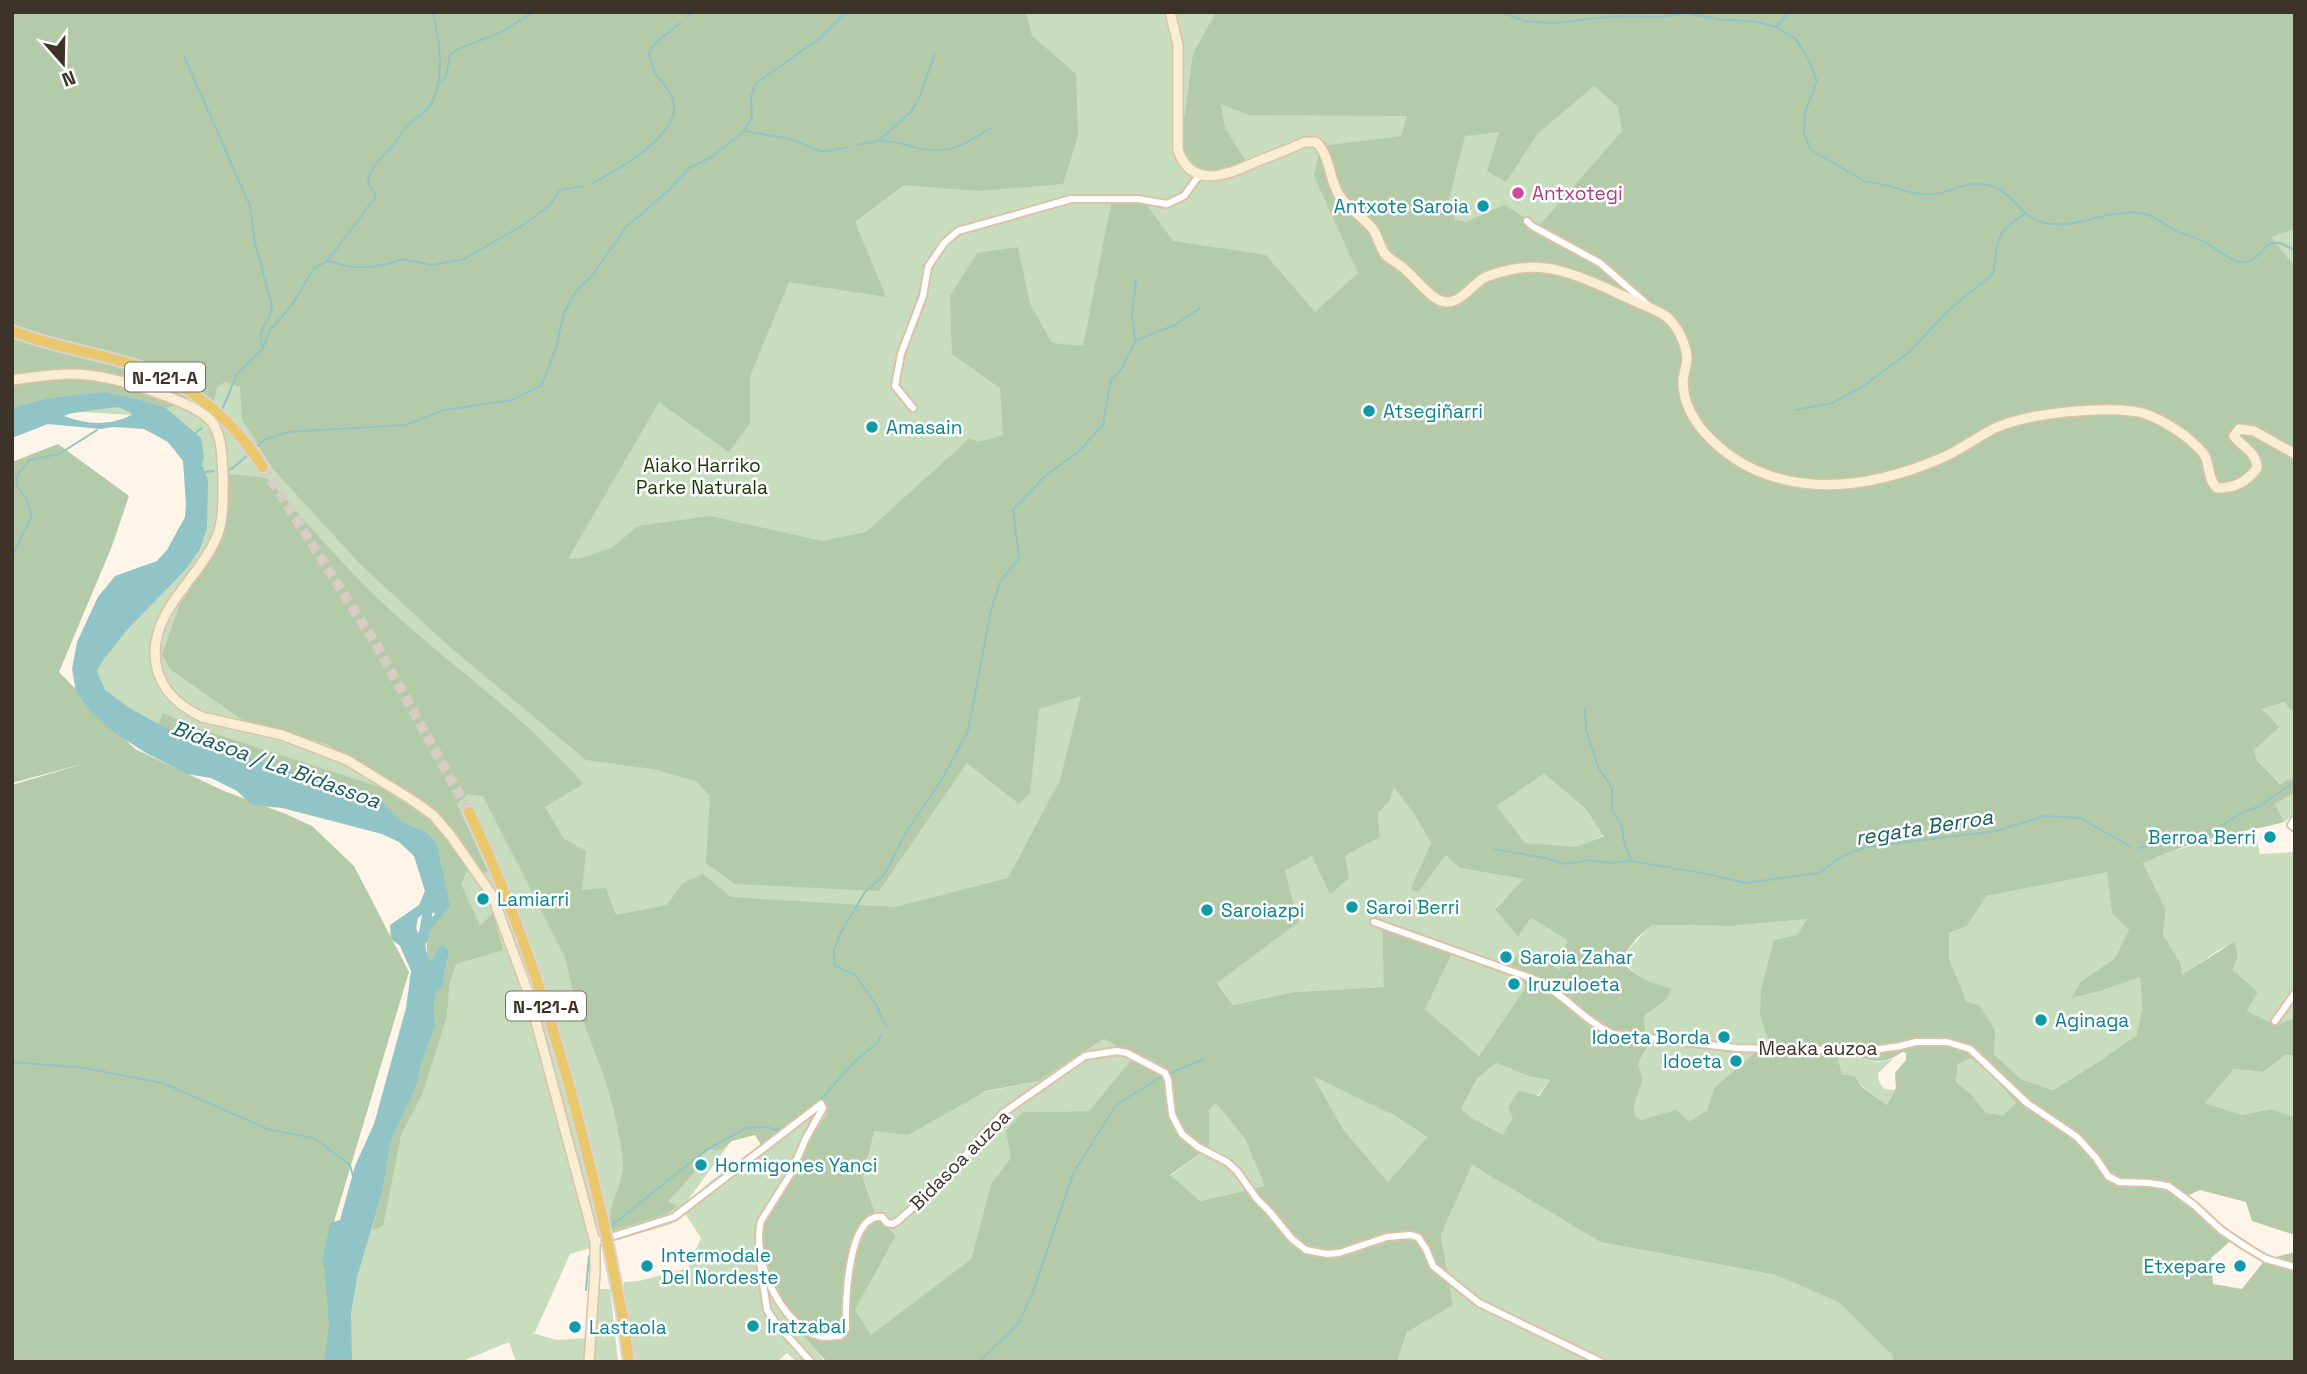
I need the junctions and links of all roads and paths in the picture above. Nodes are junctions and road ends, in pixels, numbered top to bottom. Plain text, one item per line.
1 (1170, 12) edge
2 (1200, 174) junction
3 (1527, 221) dead end
4 (1652, 309) junction
5 (12, 331) edge
6 (12, 380) edge
7 (913, 408) dead end
8 (2295, 454) edge
9 (260, 463) tunnel mouth
10 (469, 812) tunnel mouth
11 (2295, 819) edge
12 (2295, 828) edge
13 (1374, 922) dead end
14 (2295, 993) edge
15 (2275, 1020) dead end
16 (595, 1242) junction
17 (760, 1259) junction
18 (2295, 1268) edge
19 (589, 1362) edge
20 (629, 1362) edge
21 (811, 1362) edge
22 (1601, 1362) edge

1 - 2 street
2 - 4 street
2 - 7 street
3 - 4 street
4 - 8 street
5 - 9 highway, N-121-A
6 - 16 street
10 - 20 highway, N-121-A, bridge
11 - 12 street
13 - 18 street, Meaka auzoa
14 - 15 street
16 - 17 street, Bidasoa auzoa
16 - 19 street
17 - 21 street, Bidasoa auzoa
17 - 22 street, Bidasoa auzoa

